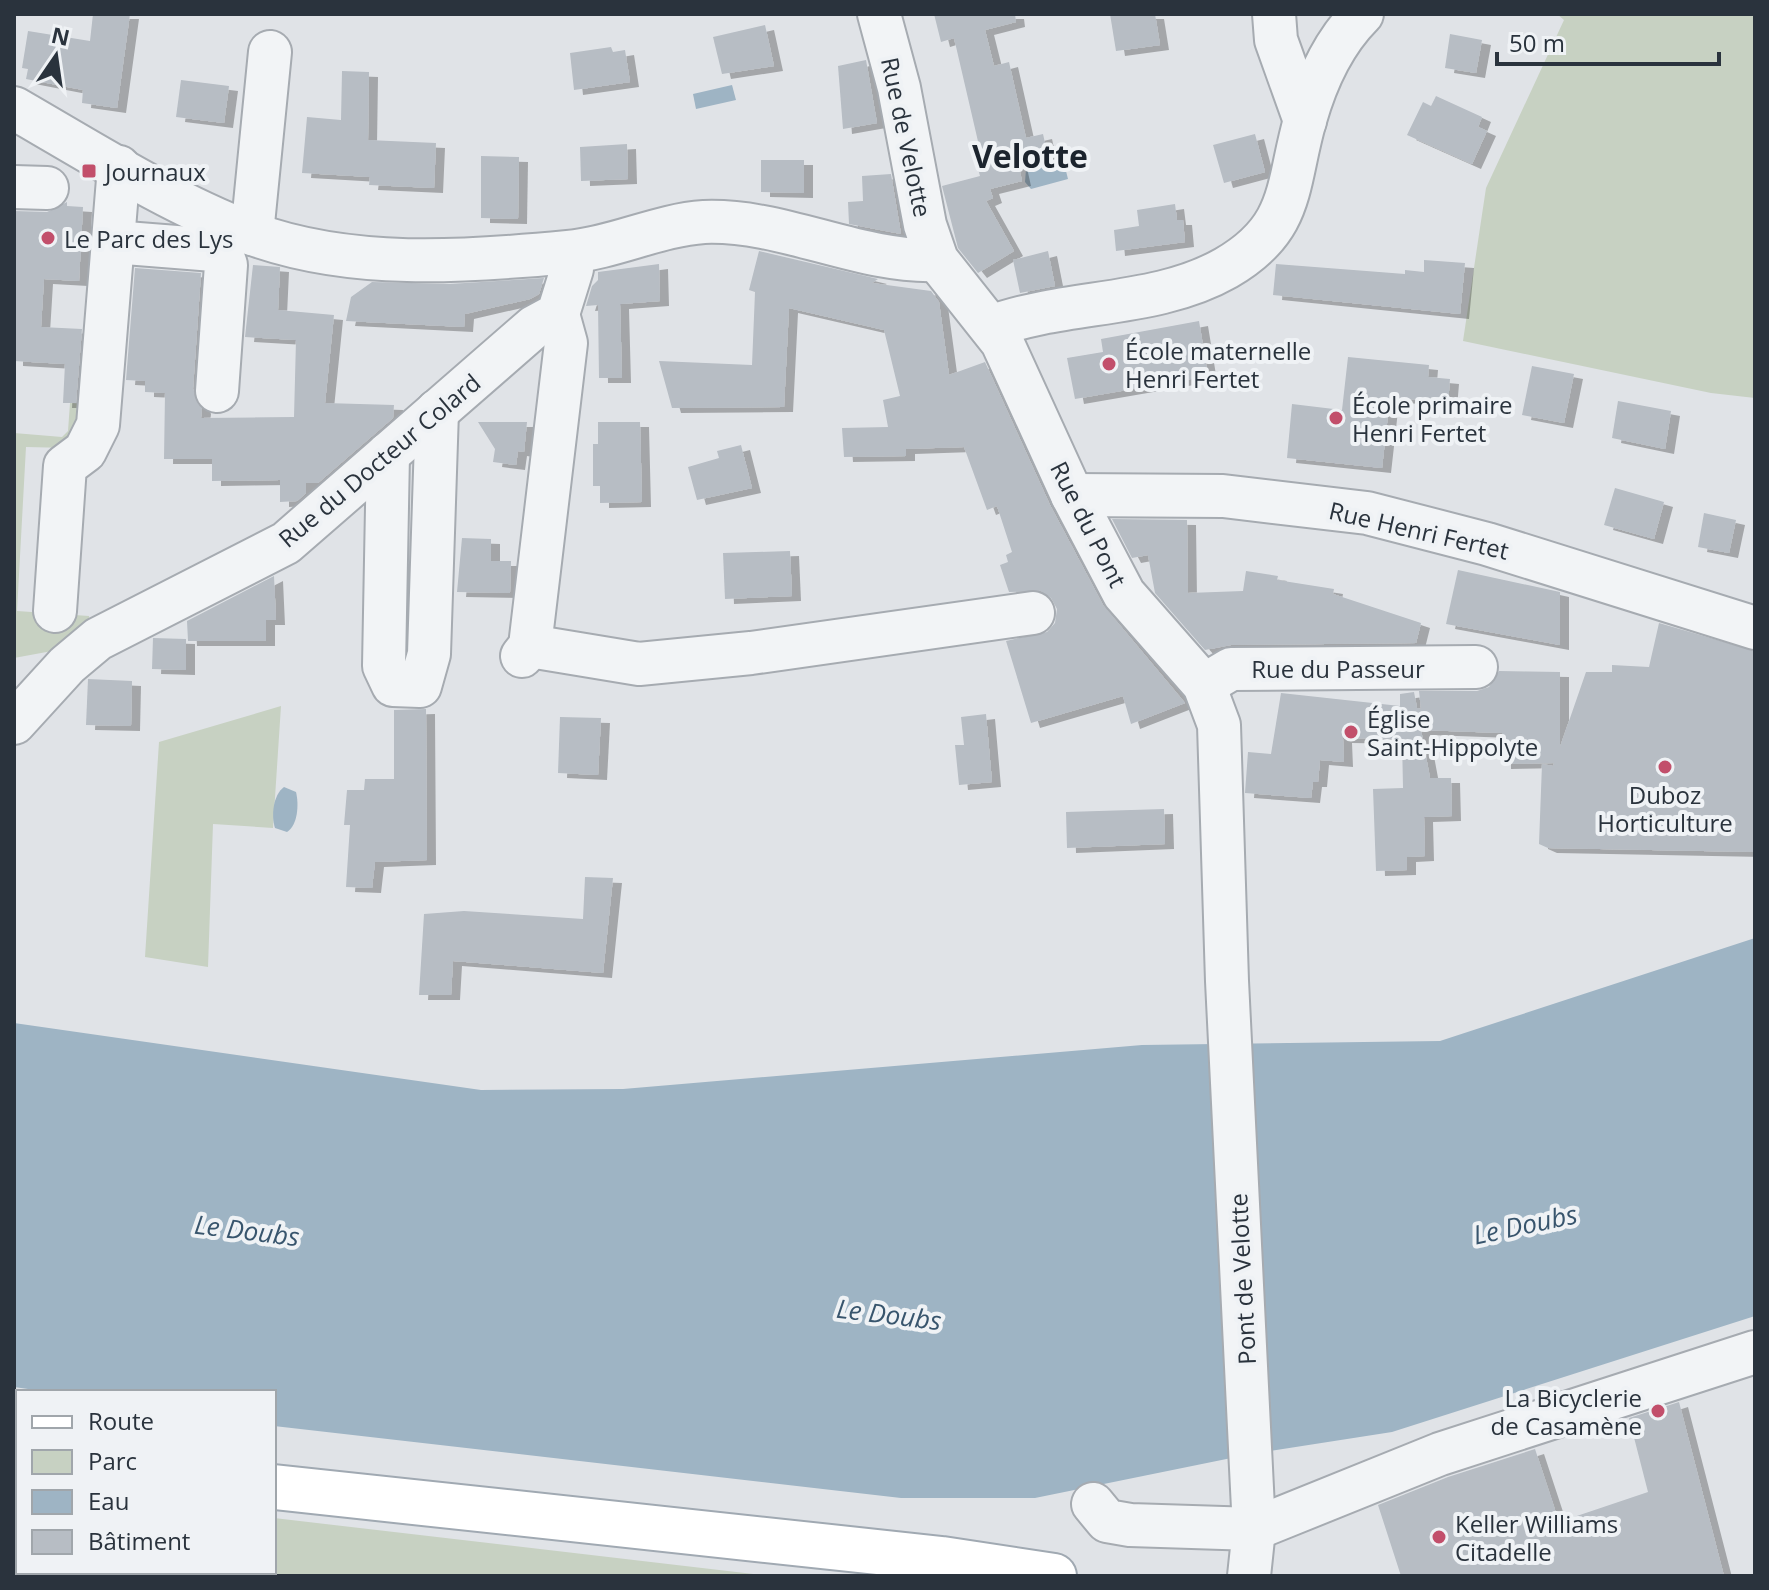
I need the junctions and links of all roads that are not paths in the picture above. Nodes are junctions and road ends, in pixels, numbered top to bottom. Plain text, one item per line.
1 (879, 14) edge
2 (1274, 14) edge
3 (1362, 14) edge
4 (270, 52) dead end
5 (14, 108) edge
6 (1305, 121) junction
7 (119, 167) junction
8 (252, 234) junction
9 (113, 242) junction
10 (572, 252) junction
11 (937, 260) junction
12 (558, 314) junction
13 (991, 327) junction
14 (217, 391) dead end
15 (437, 411) junction
16 (388, 454) junction
17 (1072, 495) junction
18 (55, 611) dead end
19 (1033, 613) dead end
20 (1755, 628) edge
21 (67, 665) junction
22 (1476, 667) dead end
23 (14, 675) edge
24 (1204, 685) junction
25 (14, 723) edge
26 (1227, 981) joint
27 (1755, 1352) edge
28 (276, 1487) edge
29 (1093, 1504) dead end
30 (1253, 1510) junction
31 (1054, 1576) edge
32 (1249, 1576) edge

1 - 11 street, Rue de Velotte
2 - 6 street
3 - 6 street
4 - 8 street
5 - 7 street
6 - 13 street
7 - 8 street
7 - 9 street
8 - 10 street
9 - 14 street
9 - 18 street
10 - 11 street
10 - 12 street
11 - 13 street, Rue du Pont
12 - 15 street, Rue du Docteur Colard
12 - 19 street
13 - 17 street, Rue du Pont
15 - 16 street, Rue du Docteur Colard
15 - 16 street
16 - 21 street, Rue du Docteur Colard
17 - 20 street, Rue Henri Fertet
17 - 24 street, Rue du Pont
21 - 23 street, Rue du Docteur Colard
21 - 25 street, Rue du Docteur Colard
22 - 24 street, Rue du Passeur
24 - 26 street, Rue du Pont
26 - 30 street, Pont de Velotte
27 - 30 street
28 - 31 main road
29 - 30 street
30 - 32 street, Pont de Velotte

